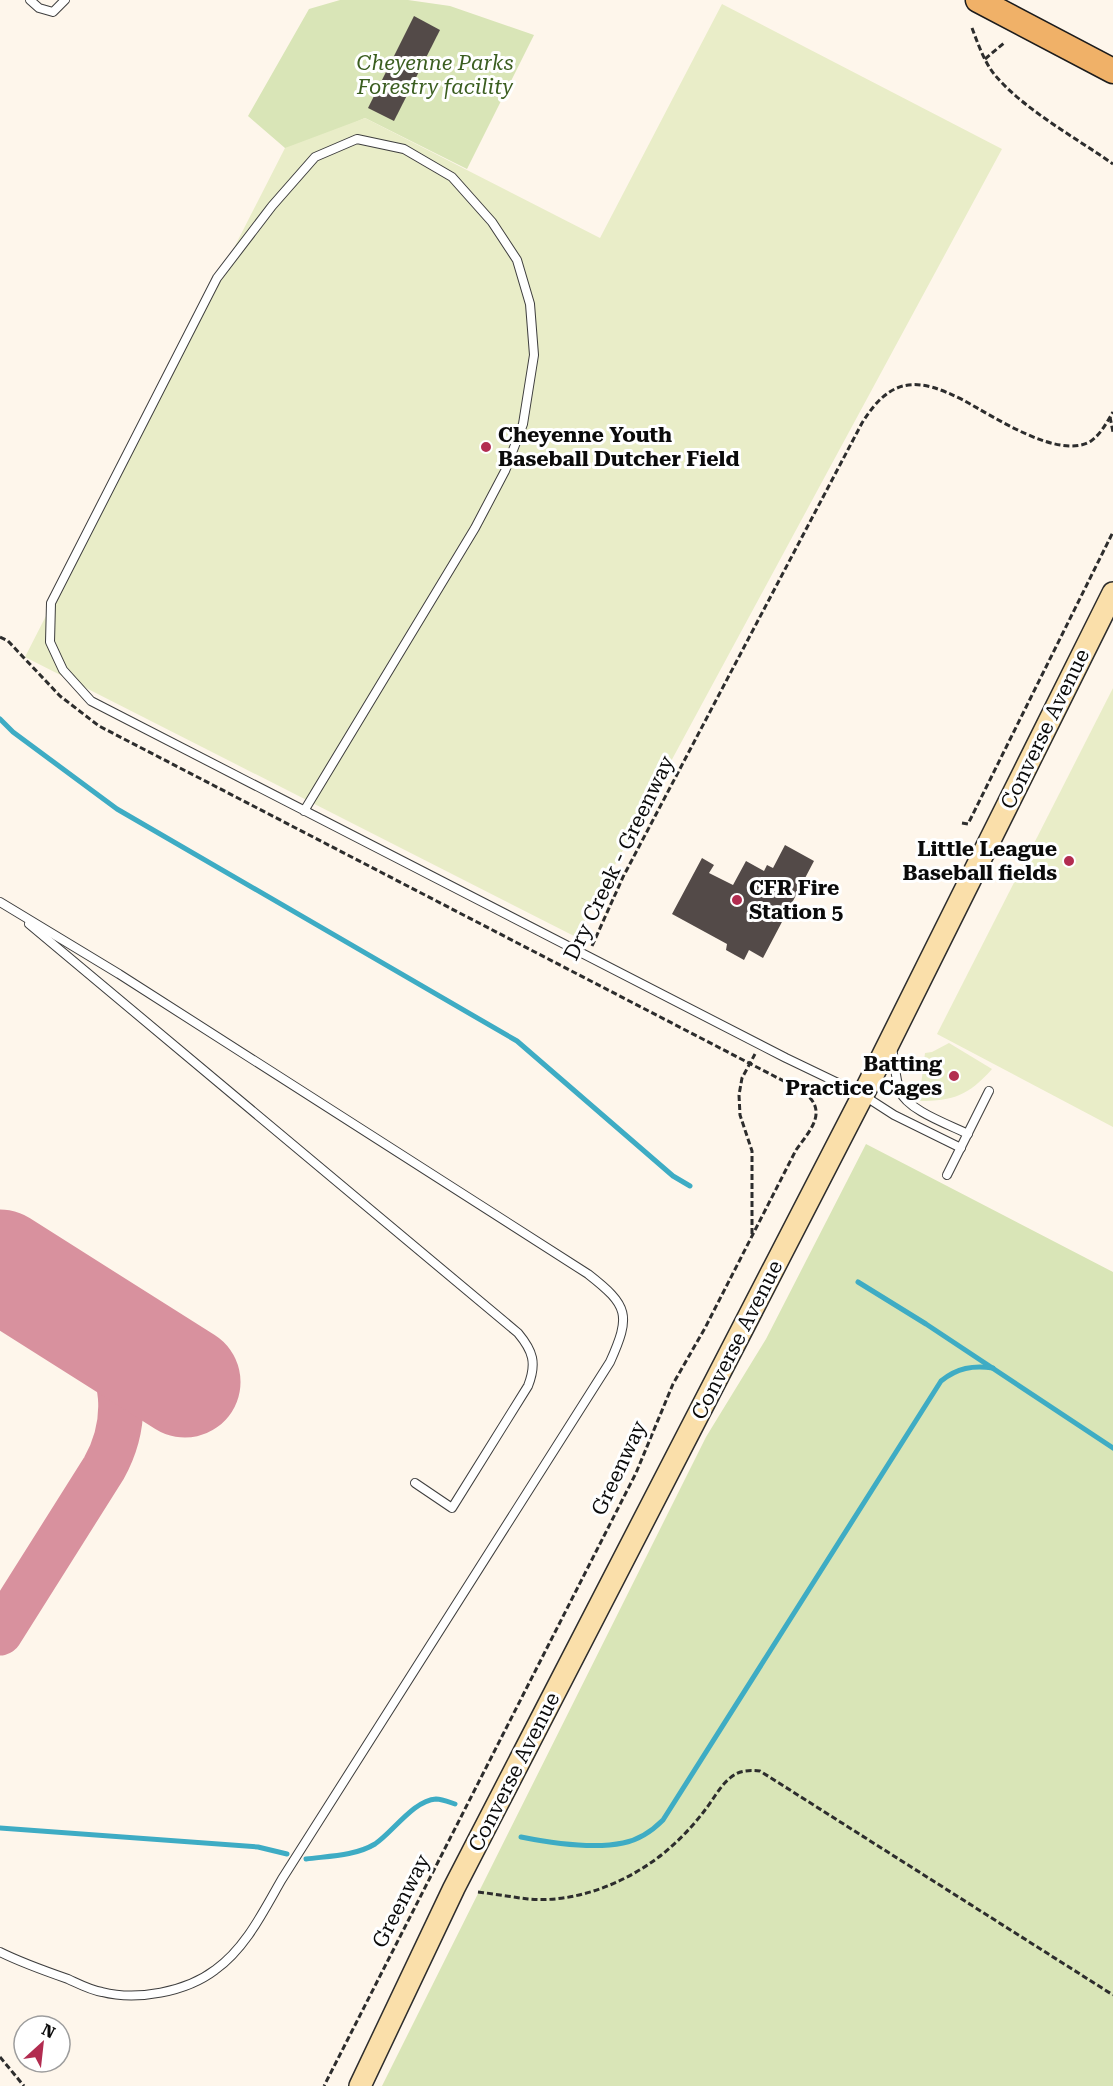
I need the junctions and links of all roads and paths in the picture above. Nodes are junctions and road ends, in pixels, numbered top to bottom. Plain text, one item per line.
1 (30, 0) edge
2 (65, 0) edge
3 (978, 0) edge
4 (972, 28) dead end
5 (1004, 43) dead end
6 (985, 59) junction
7 (1113, 71) edge
8 (1113, 164) edge
9 (1113, 412) edge
10 (1110, 417) junction
11 (1113, 432) edge
12 (1113, 532) edge
13 (1113, 593) edge
14 (0, 637) edge
15 (304, 811) junction
16 (962, 823) dead end
17 (0, 902) edge
18 (9, 907) junction
19 (588, 956) junction
20 (579, 975) junction
21 (891, 1039) junction
22 (760, 1044) junction
23 (749, 1063) junction
24 (989, 1091) dead end
25 (863, 1095) junction
26 (968, 1134) junction
27 (961, 1148) junction
28 (947, 1175) dead end
29 (752, 1237) junction
30 (415, 1483) dead end
31 (478, 1892) dead end
32 (0, 1952) edge
33 (1113, 1995) edge
34 (0, 2057) edge
35 (24, 2086) edge
36 (324, 2086) edge
37 (360, 2086) edge

1 - 2 lane
3 - 7 main road
4 - 6 path
5 - 6 path
6 - 8 path
9 - 10 path, Dry Creek - Greenway
10 - 11 path
10 - 19 path, Dry Creek - Greenway
12 - 16 path
13 - 21 main road, Converse Avenue
14 - 20 path, Dry Creek - Greenway
15 - 15 lane
15 - 19 lane
17 - 18 lane
18 - 30 lane
18 - 32 lane
19 - 20 path, Dry Creek - Greenway
19 - 22 lane
20 - 23 path, Greenway
21 - 25 main road, Converse Avenue
21 - 26 lane
22 - 23 path
22 - 25 lane
23 - 29 path
23 - 29 path, Greenway
24 - 26 lane
25 - 27 lane
25 - 37 main road, Converse Avenue
26 - 27 lane
27 - 28 lane
29 - 36 path, Greenway
31 - 33 path
34 - 35 path

